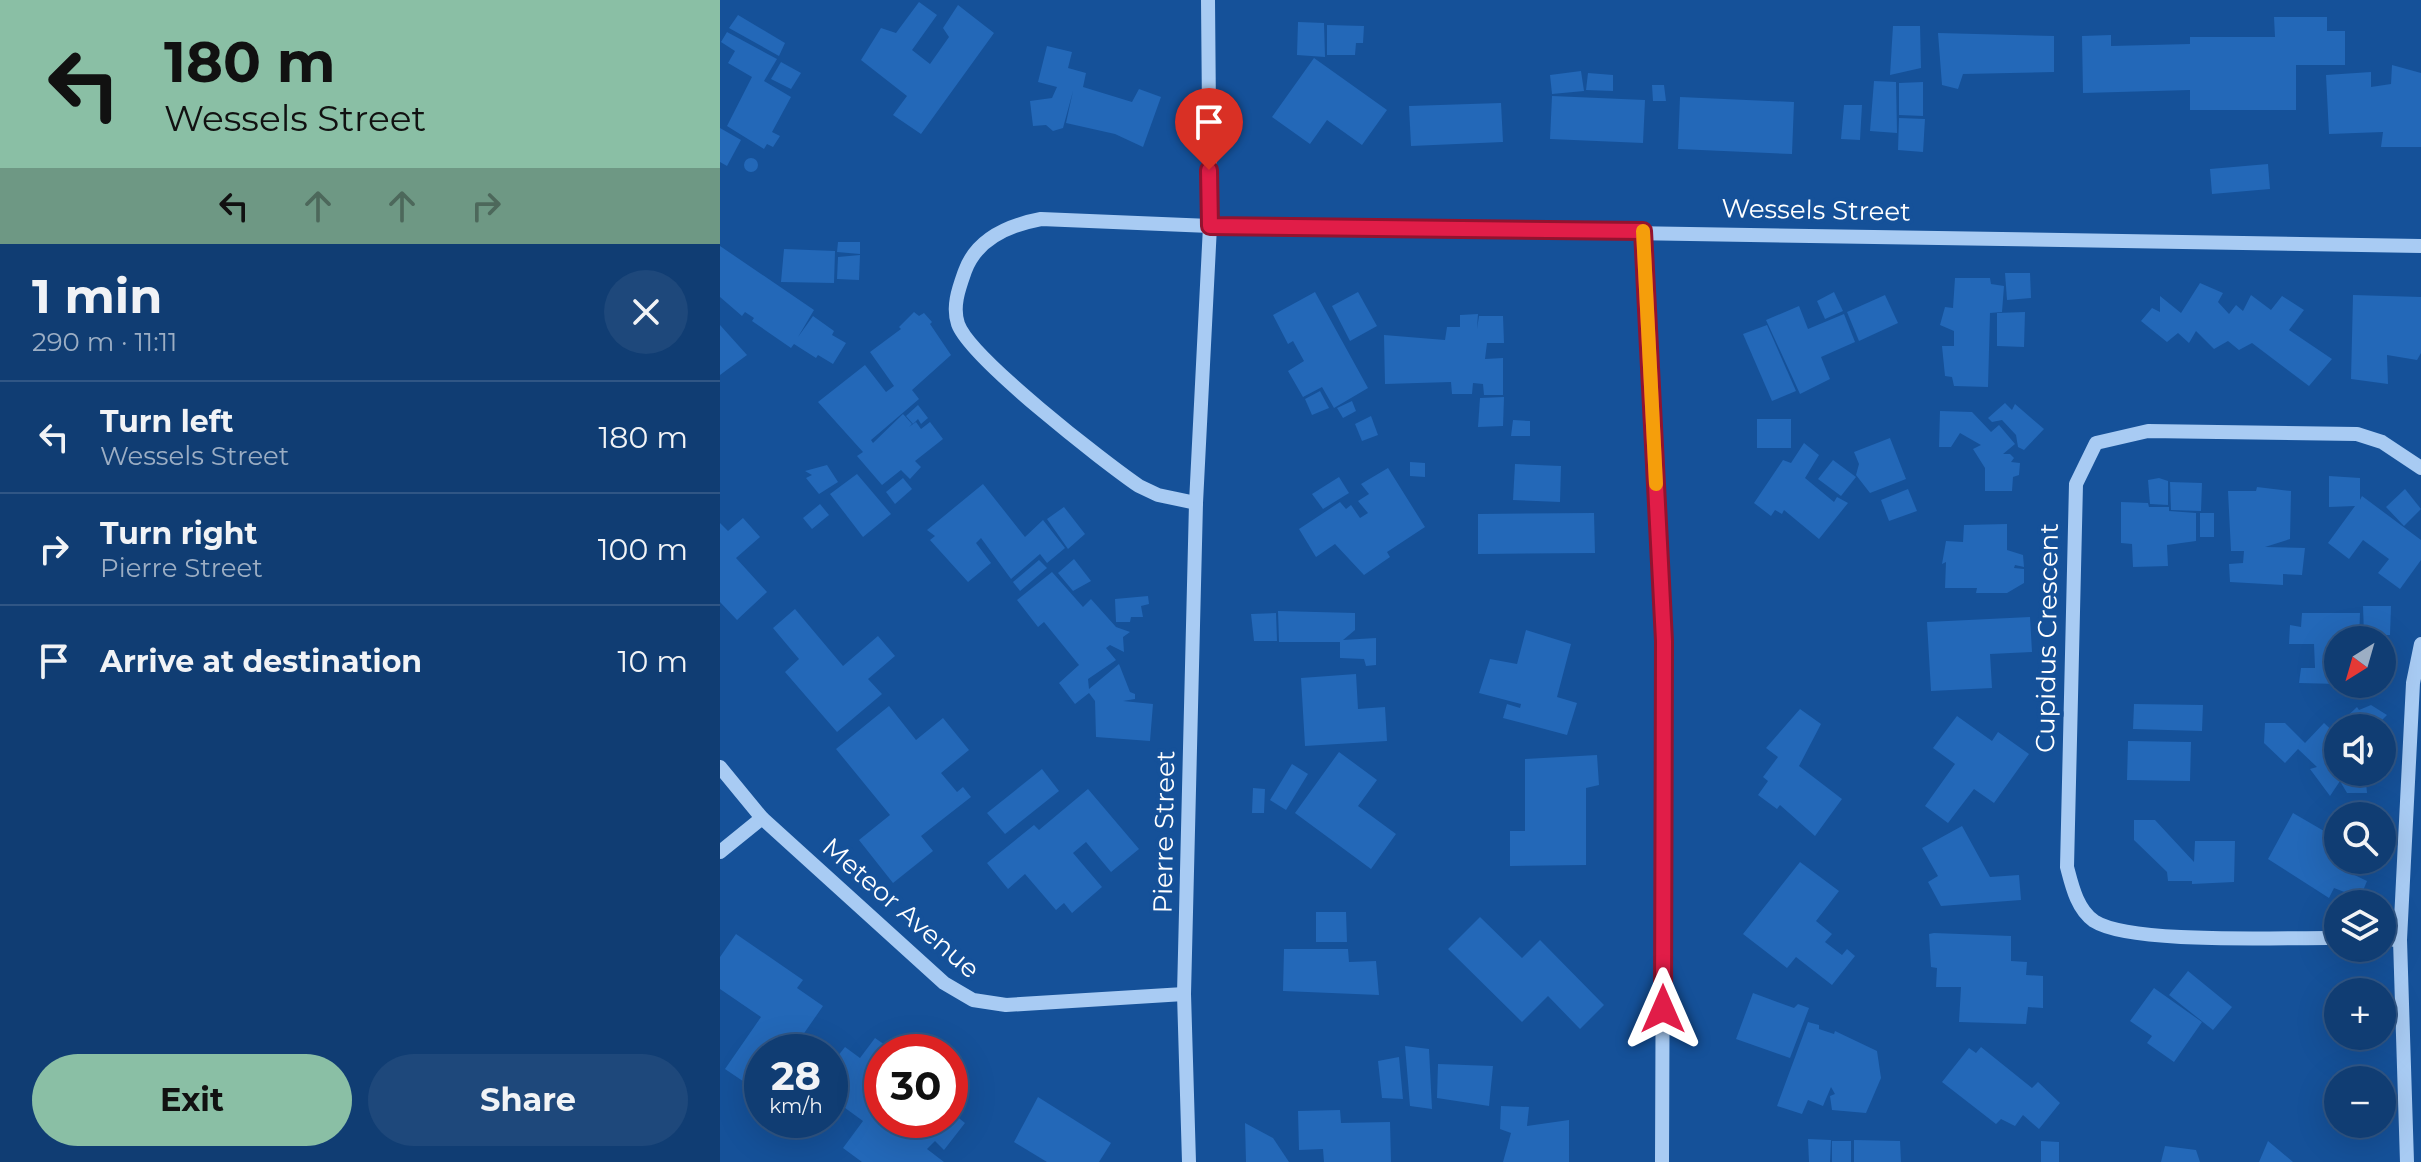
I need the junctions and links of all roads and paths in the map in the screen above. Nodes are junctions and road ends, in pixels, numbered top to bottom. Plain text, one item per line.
1 (1208, 0) edge
2 (1210, 226) junction
3 (1643, 231) junction
4 (2421, 246) edge
5 (2421, 468) edge
6 (1196, 503) junction
7 (2421, 644) edge
8 (720, 767) edge
9 (762, 818) junction
10 (720, 852) edge
11 (2324, 938) edge
12 (2396, 940) edge
13 (2400, 940) junction
14 (1184, 994) junction
15 (1189, 1162) edge
16 (1662, 1162) edge
17 (2407, 1162) edge

1 - 2 street, Pierre Street
2 - 3 street, Wessels Street
2 - 6 street, Pierre Street
2 - 6 street
3 - 4 street, Wessels Street
3 - 16 street
5 - 11 street, Cupidus Crescent
6 - 14 street, Pierre Street
7 - 13 street
8 - 9 street, Meteor Avenue
9 - 10 street
9 - 14 street, Meteor Avenue
12 - 13 street
13 - 17 street
14 - 15 street, Pierre Street

